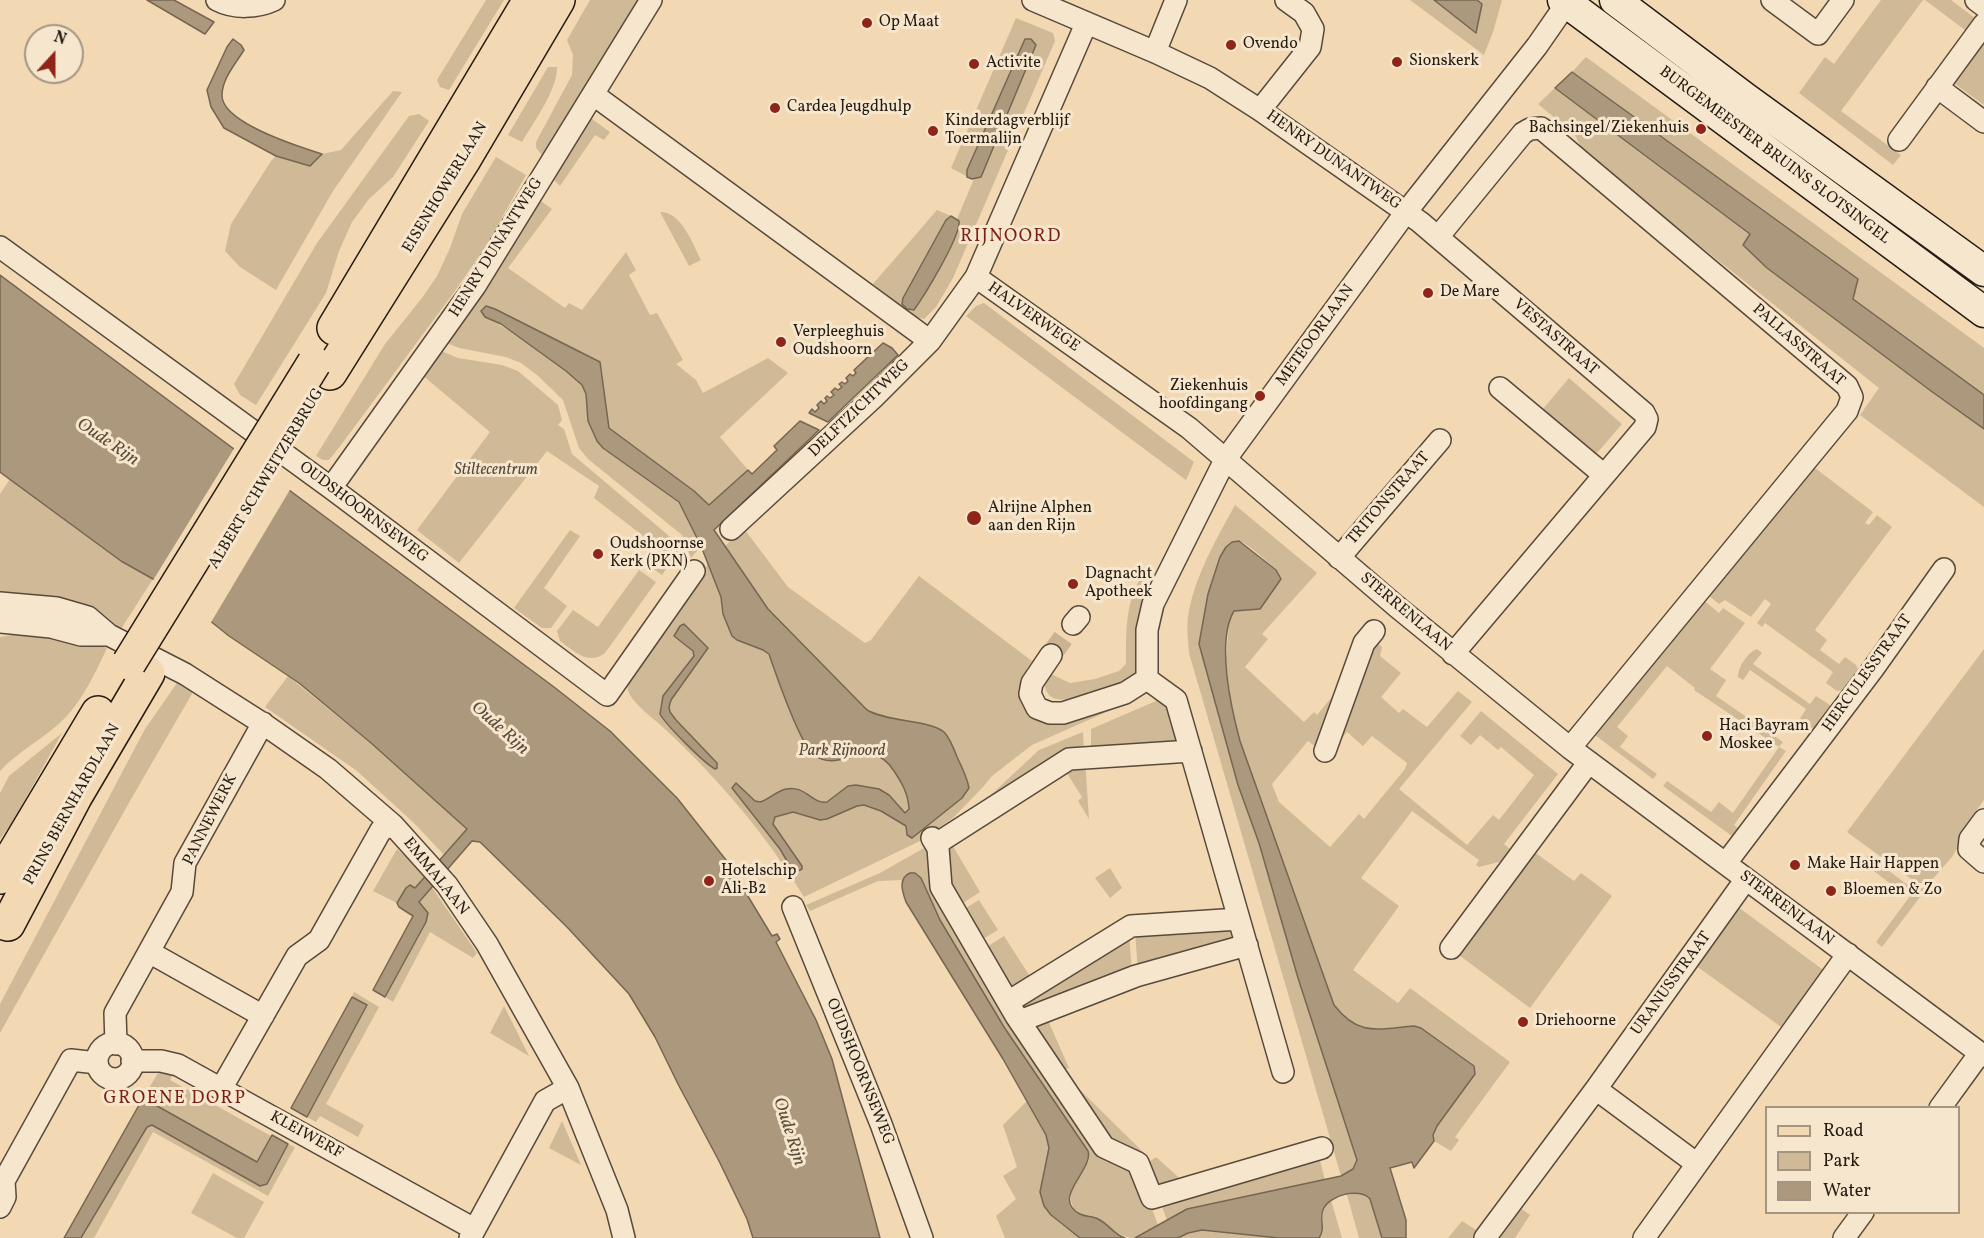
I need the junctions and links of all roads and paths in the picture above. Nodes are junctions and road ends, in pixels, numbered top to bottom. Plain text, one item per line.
1 (217, 0) edge
2 (274, 0) edge
3 (530, 0) edge
4 (558, 0) edge
5 (651, 0) edge
6 (1033, 0) edge
7 (1176, 0) edge
8 (1286, 0) edge
9 (1615, 0) edge
10 (1772, 0) edge
11 (1843, 0) edge
12 (1976, 0) edge
13 (1566, 1) edge
14 (1984, 6) edge
15 (1086, 24) junction
16 (1984, 24) edge
17 (1155, 52) junction
18 (1937, 87) junction
19 (594, 95) junction
20 (1260, 110) junction
21 (1984, 122) edge
22 (1899, 140) dead end
23 (1406, 212) junction
24 (1438, 237) junction
25 (0, 247) edge
26 (1984, 272) edge
27 (976, 277) junction
28 (1984, 312) edge
29 (930, 341) junction
30 (322, 368) junction
31 (1500, 388) dead end
32 (1440, 440) dead end
33 (1225, 460) junction
34 (1604, 475) junction
35 (331, 488) junction
36 (731, 529) dead end
37 (1339, 558) junction
38 (1944, 569) dead end
39 (694, 571) dead end
40 (0, 603) edge
41 (0, 622) edge
42 (1374, 631) dead end
43 (109, 635) junction
44 (1453, 654) junction
45 (1051, 655) tunnel mouth
46 (139, 668) junction
47 (1148, 678) junction
48 (263, 723) junction
49 (1570, 748) junction
50 (1191, 751) junction
51 (1325, 751) dead end
52 (1589, 762) junction
53 (1984, 820) edge
54 (393, 825) junction
55 (10, 847) edge
56 (1984, 862) edge
57 (1725, 863) junction
58 (0, 877) edge
59 (1746, 879) junction
60 (793, 907) dead end
61 (1239, 919) junction
62 (2, 924) edge
63 (1247, 945) junction
64 (1451, 948) dead end
65 (149, 952) junction
66 (1848, 954) junction
67 (1008, 1002) junction
68 (263, 1016) junction
69 (1020, 1021) junction
70 (116, 1044) junction
71 (1982, 1055) edge
72 (132, 1061) junction
73 (97, 1063) junction
74 (1283, 1072) dead end
75 (568, 1088) junction
76 (221, 1089) junction
77 (1596, 1089) junction
78 (1941, 1106) edge
79 (1322, 1148) dead end
80 (1697, 1164) junction
81 (0, 1207) edge
82 (1862, 1214) edge
83 (472, 1234) edge
84 (624, 1238) edge
85 (922, 1238) edge
86 (1485, 1238) edge
87 (1644, 1238) edge
88 (1844, 1238) edge

1 - 2 street
3 - 30 main road, EISENHOWERLAAN
4 - 30 main road, EISENHOWERLAAN
5 - 19 street, HENRY DUNANTWEG
6 - 15 street, HENRY DUNANTWEG
7 - 17 street
8 - 20 street, HENRY DUNANTWEG
9 - 26 main road, BURGEMEESTER BRUINS SLOTSINGEL
10 - 11 street
12 - 14 street
13 - 23 street, METEOORLAAN
13 - 28 main road, BURGEMEESTER BRUINS SLOTSINGEL
15 - 17 street, HENRY DUNANTWEG
15 - 27 street, HALVERWEGE
16 - 18 street
17 - 20 street, HENRY DUNANTWEG
18 - 21 street
18 - 22 street
19 - 29 street
19 - 35 street, HENRY DUNANTWEG
20 - 23 street, HENRY DUNANTWEG
23 - 24 street, VESTASTRAAT
23 - 33 street, METEOORLAAN
24 - 34 street, VESTASTRAAT
24 - 49 street, PALLASSTRAAT
25 - 35 street, OUDSHOORNSEWEG
27 - 29 street, DELFTZICHTWEG
27 - 33 street, HALVERWEGE
29 - 36 street, DELFTZICHTWEG
30 - 46 main road, ALBERT SCHWEITZERBRUG
31 - 34 street
32 - 37 street, TRITONSTRAAT
33 - 37 street, STERRENLAAN
33 - 47 street, METEOORLAAN
34 - 44 street, VESTASTRAAT
35 - 39 street, OUDSHOORNSEWEG
37 - 44 street, STERRENLAAN
38 - 57 street, HERCULESSTRAAT
40 - 43 street, EMMALAAN
41 - 43 street, EMMALAAN
42 - 51 street, STERRENLAAN
43 - 48 street, EMMALAAN
44 - 49 street, STERRENLAAN
45 - 47 street
46 - 55 main road, PRINS BERNHARDLAAN
46 - 62 main road, PRINS BERNHARDLAAN
47 - 50 street
48 - 54 street, EMMALAAN
48 - 65 street, PANNEWERK
49 - 52 street, STERRENLAAN
50 - 61 street
50 - 67 street
52 - 57 street, STERRENLAAN
52 - 64 street
53 - 56 street
54 - 68 street
54 - 75 street, EMMALAAN
55 - 58 main road, PRINS BERNHARDLAAN
57 - 59 street, STERRENLAAN
59 - 66 street, STERRENLAAN
59 - 77 street, URANUSSTRAAT
60 - 85 street, OUDSHOORNSEWEG
61 - 63 street
61 - 67 street
63 - 69 street
63 - 74 street
65 - 68 street
65 - 70 street, PANNEWERK
66 - 71 street, STERRENLAAN
66 - 80 street
67 - 69 street
68 - 76 street
69 - 79 street
70 - 72 street
70 - 73 street
71 - 78 street
72 - 73 street
72 - 76 street, KLEIWERF
73 - 81 street
75 - 83 street, KLEIWERF
75 - 84 street, EMMALAAN
76 - 83 street, KLEIWERF
77 - 80 street
77 - 86 street, URANUSSTRAAT
80 - 87 street
82 - 88 street

